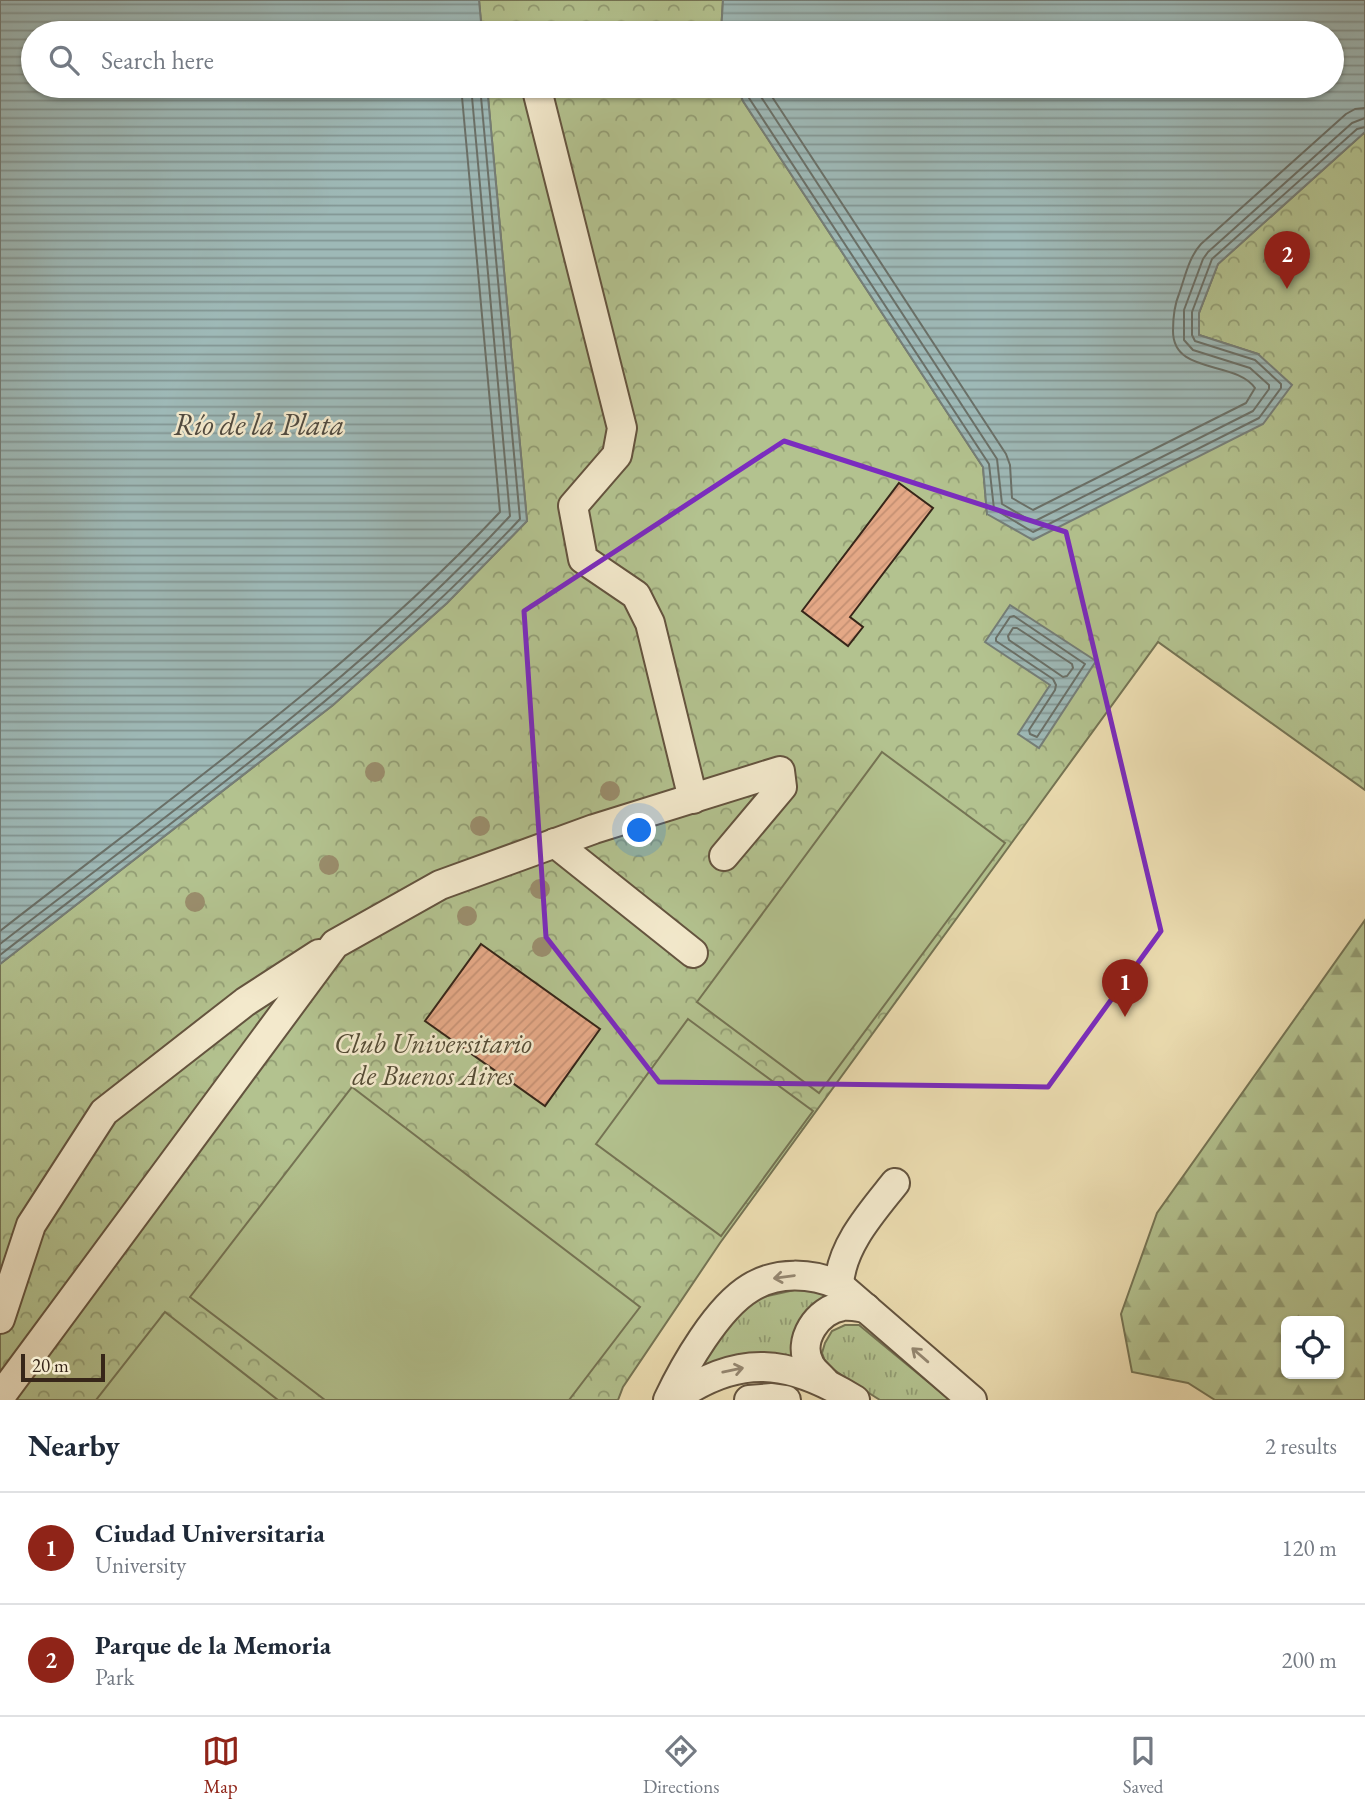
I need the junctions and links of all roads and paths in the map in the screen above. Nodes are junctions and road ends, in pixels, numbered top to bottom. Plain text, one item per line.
1 (539, 98) edge
2 (693, 799) junction
3 (555, 842) junction
4 (724, 856) dead end
5 (335, 944) junction
6 (694, 953) dead end
7 (895, 1183) dead end
8 (839, 1284) junction
9 (866, 1308) junction
10 (0, 1319) edge
11 (825, 1382) junction
12 (0, 1397) edge
13 (668, 1400) edge
14 (673, 1400) edge
15 (749, 1400) edge
16 (786, 1400) edge
17 (855, 1400) edge
18 (972, 1400) edge

1 - 2 lane
2 - 3 lane
2 - 4 lane
3 - 5 lane
3 - 6 lane
5 - 10 lane
5 - 12 lane
7 - 8 lane
8 - 9 lane
8 -> 13 lane
9 - 11 lane
18 -> 9 lane
14 -> 11 lane
11 - 17 lane
15 - 16 lane

